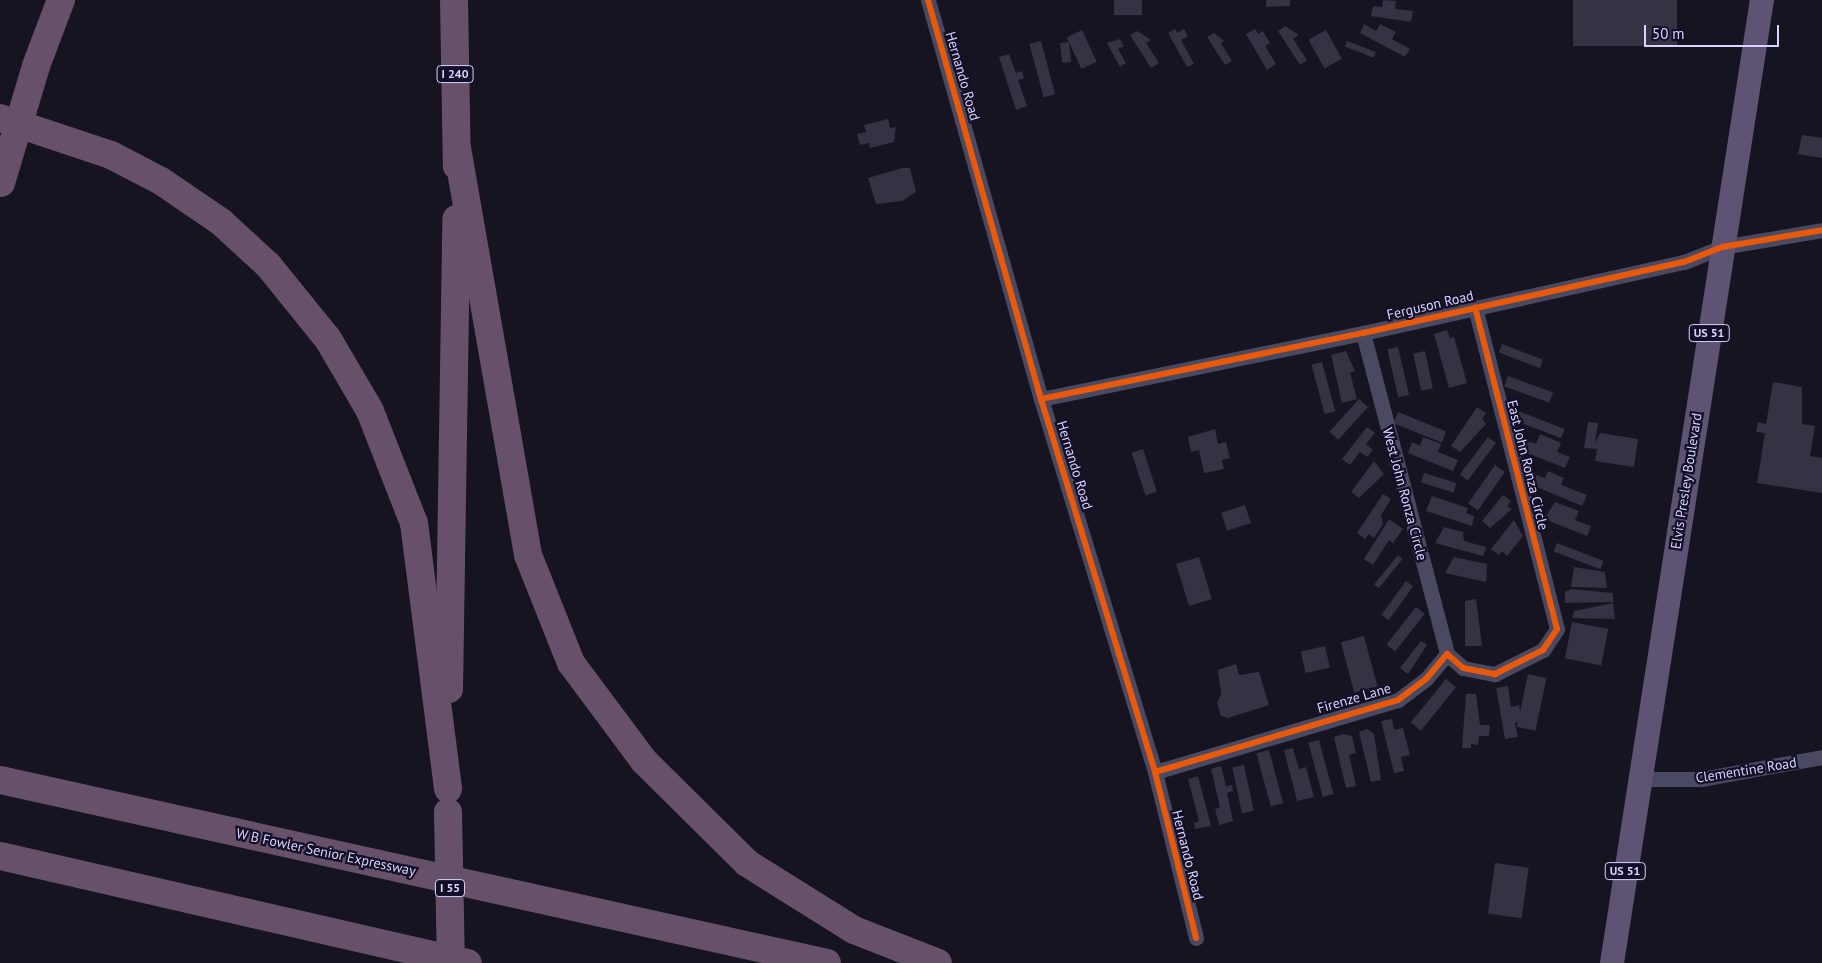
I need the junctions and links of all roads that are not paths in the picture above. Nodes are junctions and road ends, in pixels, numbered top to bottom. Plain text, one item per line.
1 (61, 0) edge
2 (454, 0) edge
3 (928, 0) edge
4 (1762, 0) edge
5 (0, 118) edge
6 (457, 148) junction
7 (0, 185) edge
8 (1822, 230) edge
9 (1722, 247) junction
10 (1475, 307) junction
11 (1363, 333) junction
12 (1042, 399) junction
13 (1447, 654) junction
14 (1822, 758) edge
15 (1155, 772) junction
16 (1639, 779) junction
17 (0, 780) edge
18 (448, 801) junction
19 (0, 856) edge
20 (1196, 938) dead end
21 (451, 963) edge
22 (468, 963) edge
23 (827, 963) edge
24 (938, 963) edge
25 (1612, 963) edge

1 - 7 highway, bridge
2 - 6 highway, I 240
3 - 12 street, Hernando Road
4 - 9 main road, Elvis Presley Boulevard / US 51
5 - 18 highway
6 - 18 highway
6 - 24 highway
8 - 9 street, Ferguson Road
9 - 10 street, Ferguson Road
9 - 16 main road, Elvis Presley Boulevard / US 51
10 - 11 street, Ferguson Road
10 - 13 street, East John Ronza Circle
11 - 12 street, Ferguson Road
11 - 13 street, West John Ronza Circle
12 - 15 street, Hernando Road
13 - 15 street, Firenze Lane
14 - 16 street, Clementine Road
15 - 20 street, Hernando Road
16 - 25 main road, Elvis Presley Boulevard / US 51
17 - 23 highway, W B Fowler Senior Expressway
18 - 21 highway, I 55, bridge
19 - 22 highway

